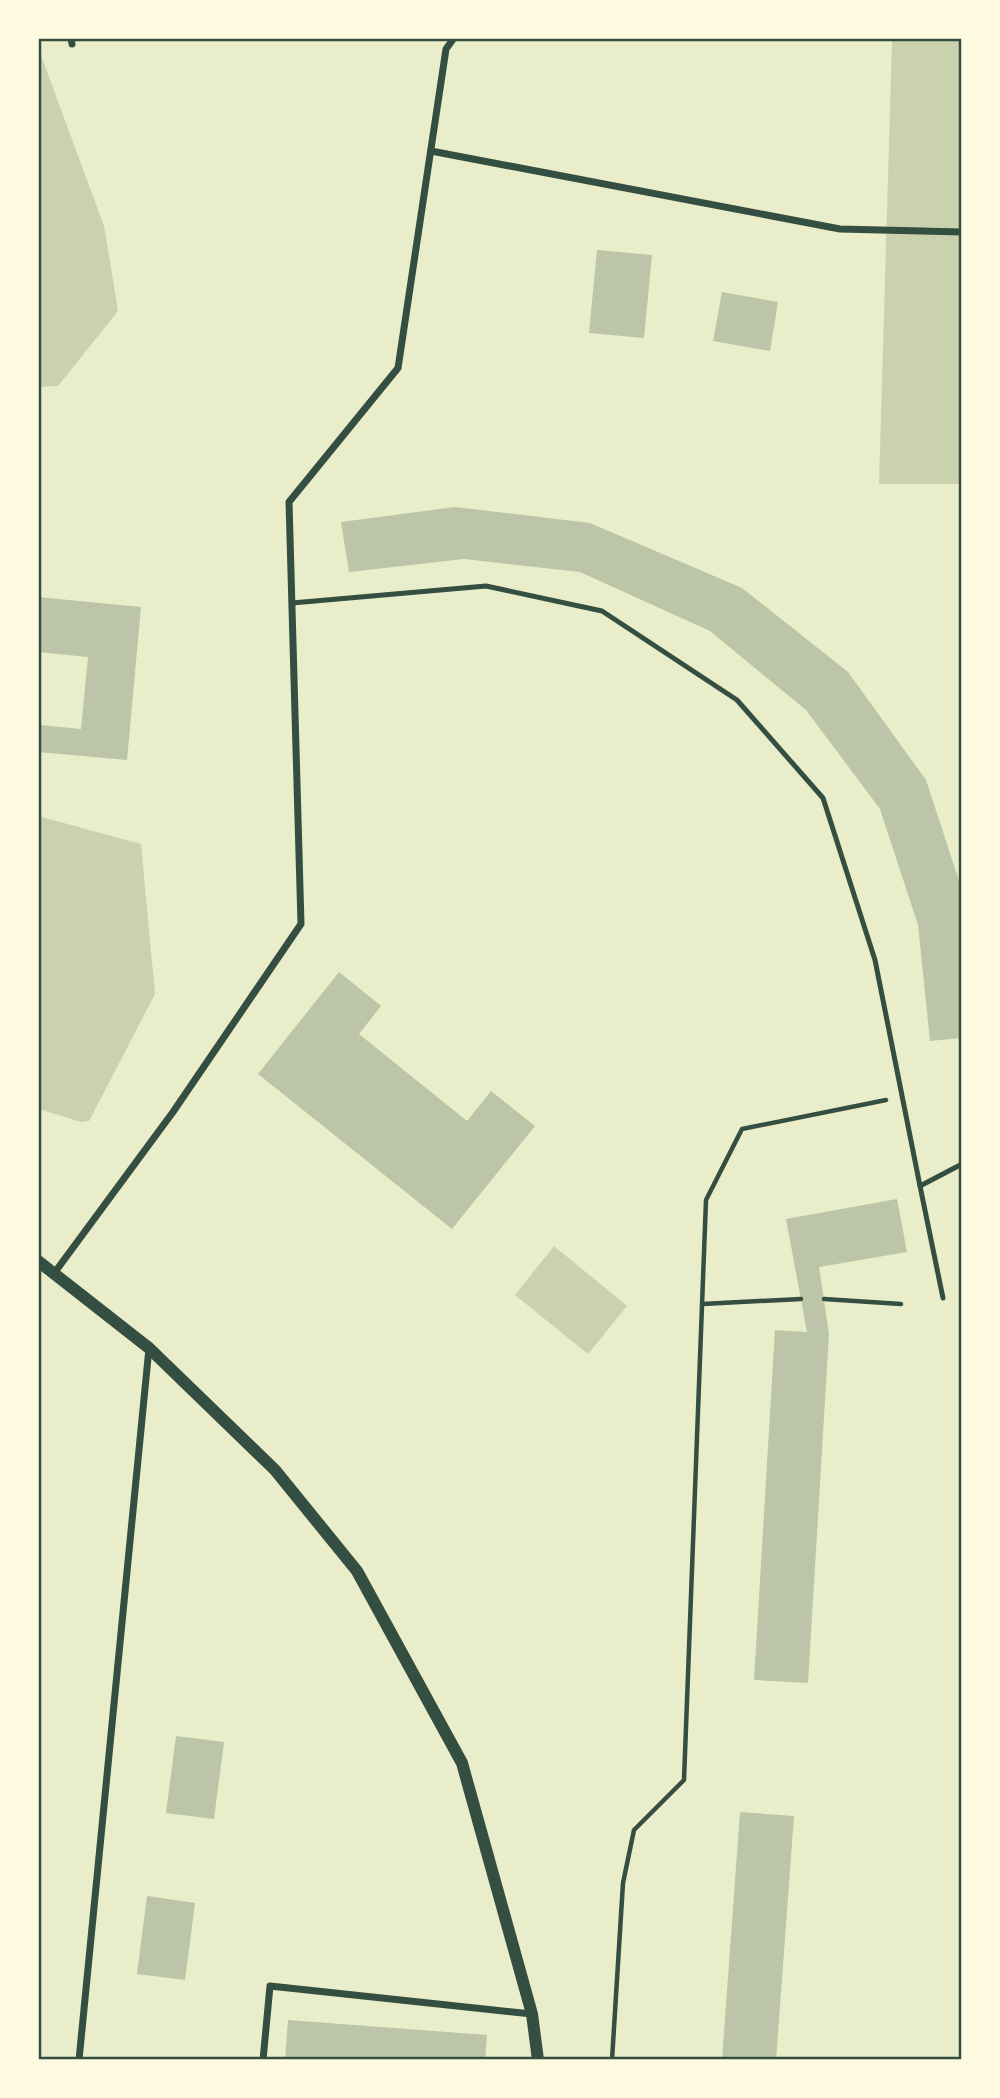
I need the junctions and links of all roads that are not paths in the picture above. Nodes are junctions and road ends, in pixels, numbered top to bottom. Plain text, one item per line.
1 (454, 38) edge
2 (431, 151) junction
3 (961, 232) edge
4 (292, 603) junction
5 (961, 1164) edge
6 (920, 1186) junction
7 (38, 1262) edge
8 (55, 1272) junction
9 (943, 1298) dead end
10 (149, 1348) junction
11 (532, 2014) junction
12 (79, 2060) edge
13 (262, 2060) edge
14 (538, 2060) edge

1 - 2 street
2 - 3 street
2 - 4 street
4 - 6 lane
4 - 8 street
5 - 6 lane
6 - 9 lane
7 - 8 street
8 - 10 street
10 - 11 street
10 - 12 street
11 - 13 street
11 - 14 street

